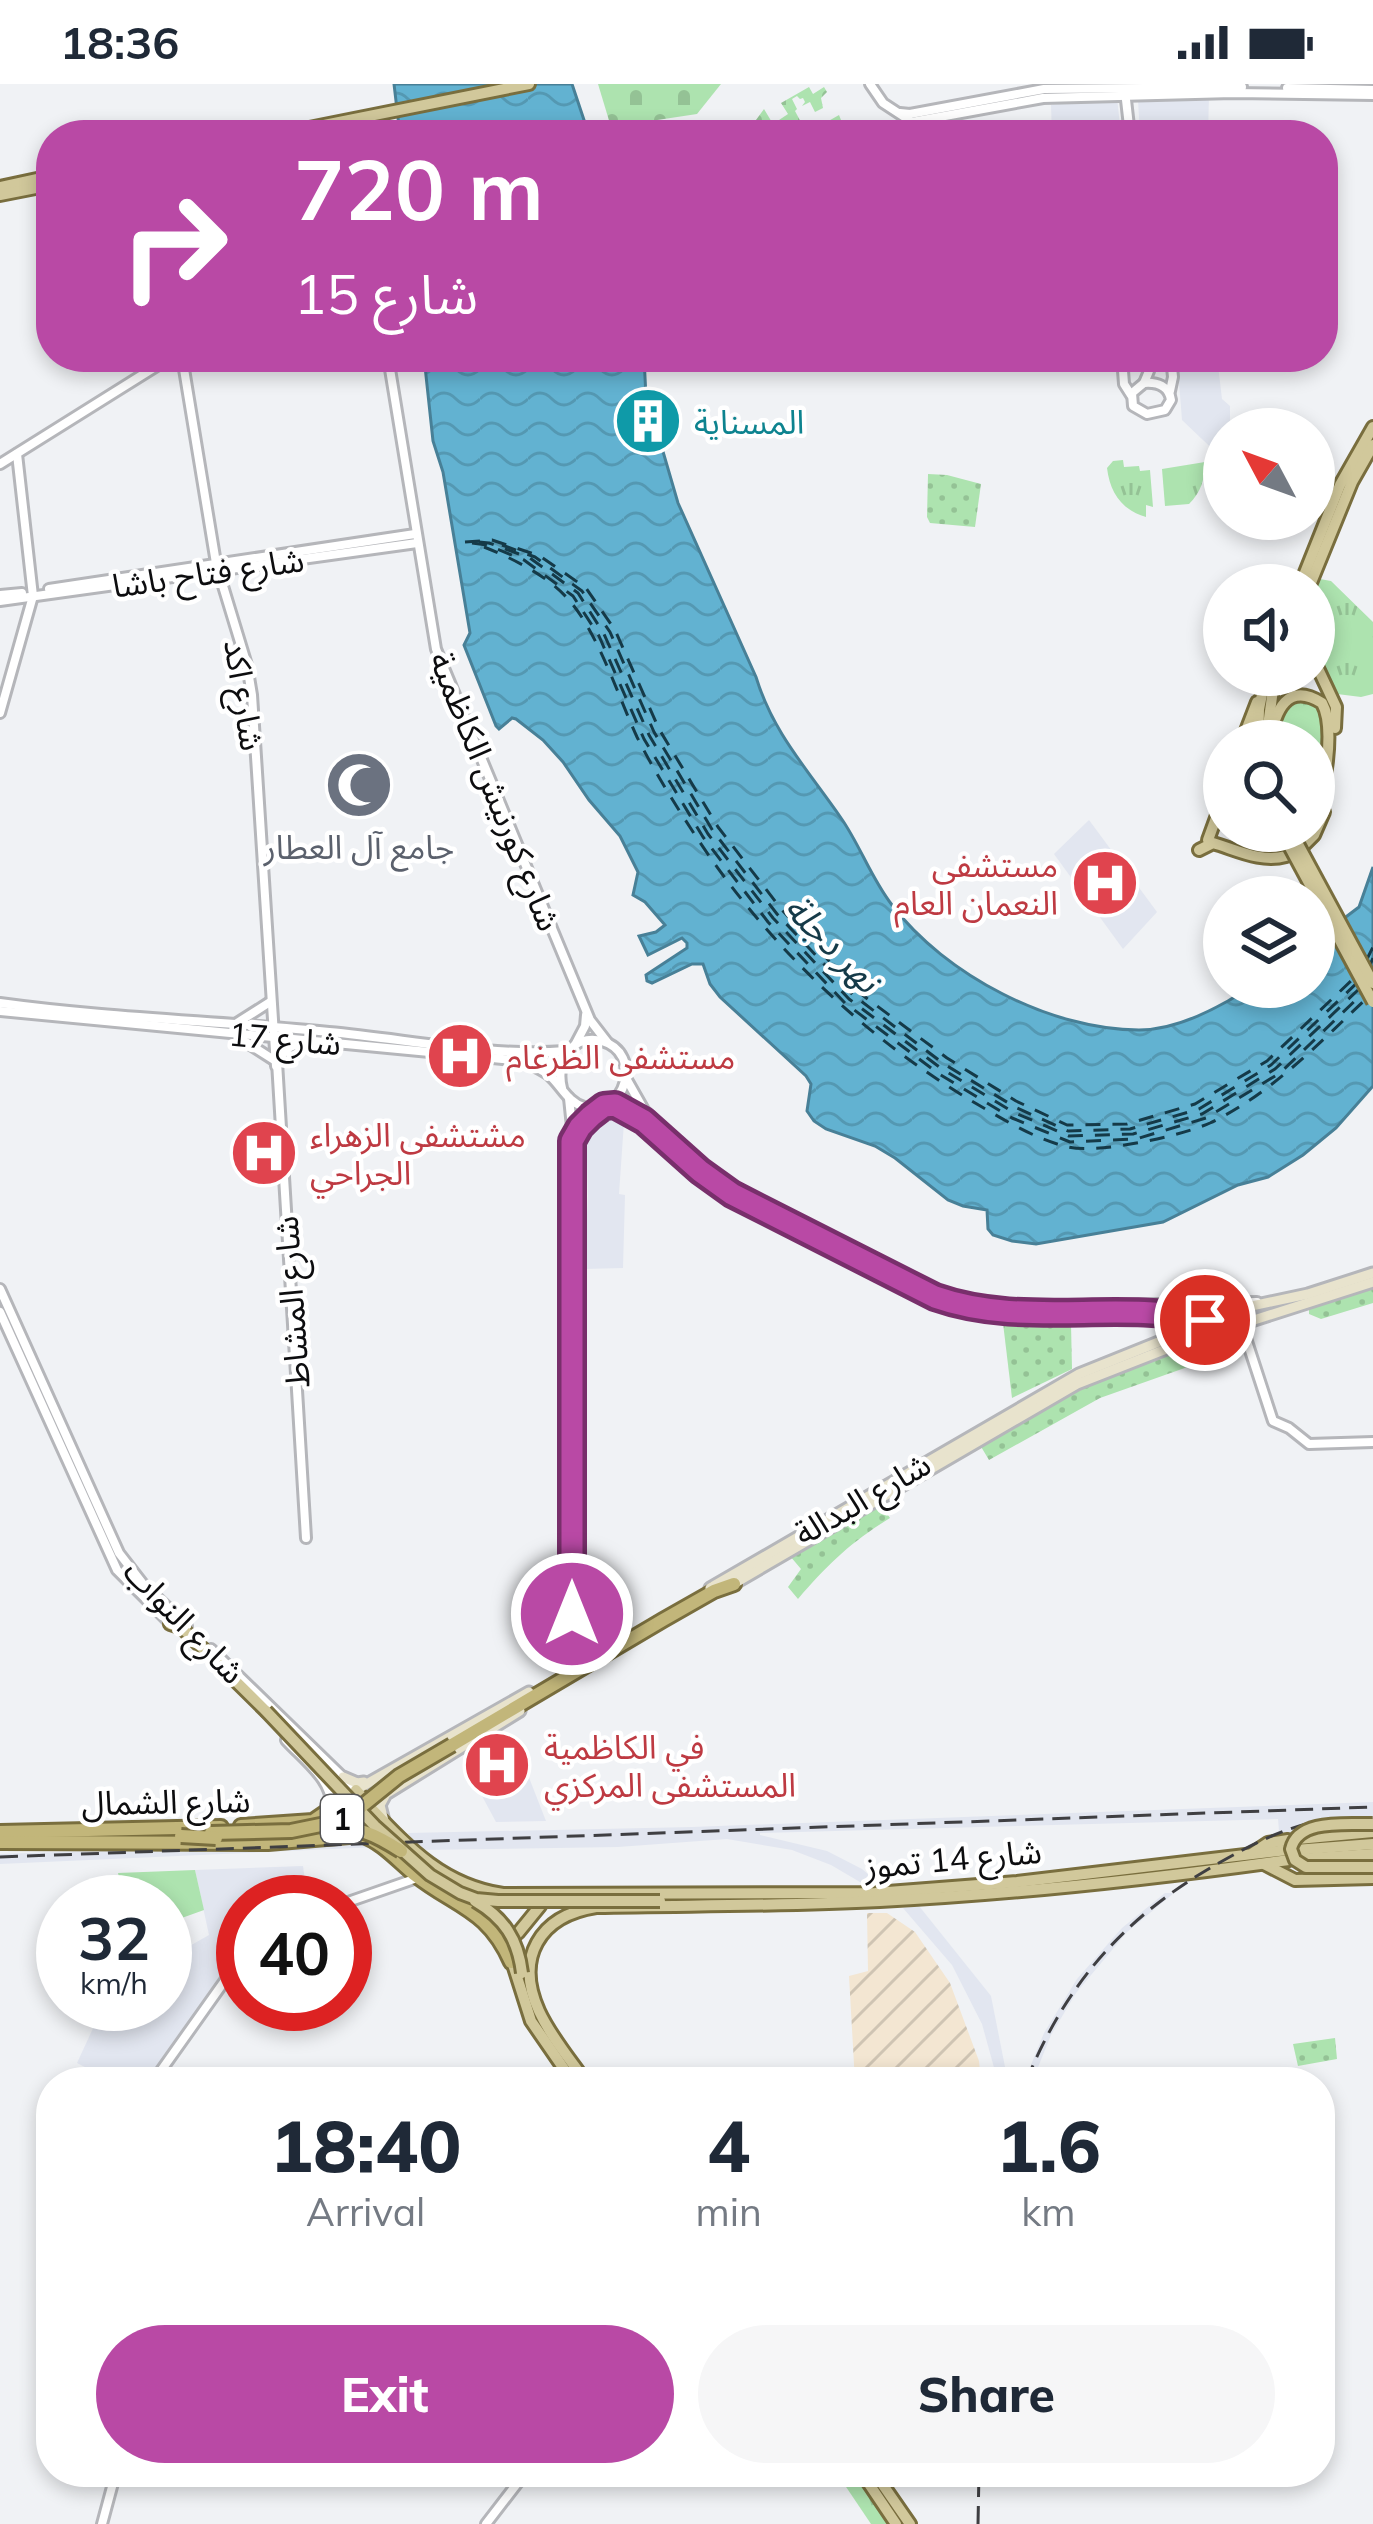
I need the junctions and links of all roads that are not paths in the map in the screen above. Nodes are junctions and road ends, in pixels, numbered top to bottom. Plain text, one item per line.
1 (529, 84) edge
2 (870, 84) edge
3 (1148, 86) edge
4 (1128, 89) edge
5 (1373, 92) edge
6 (349, 120) edge
7 (909, 120) edge
8 (920, 120) edge
9 (1130, 120) edge
10 (36, 180) edge
11 (36, 187) edge
12 (0, 191) edge
13 (147, 372) edge
14 (184, 372) edge
15 (390, 372) edge
16 (1123, 372) edge
17 (1149, 372) edge
18 (1150, 372) edge
19 (1172, 372) edge
20 (1144, 383) junction
21 (1156, 383) junction
22 (1169, 392) junction
23 (1131, 395) junction
24 (1373, 427) edge
25 (1373, 445) edge
26 (17, 454) junction
27 (0, 464) edge
28 (416, 538) junction
29 (1308, 564) edge
30 (1319, 564) edge
31 (217, 567) junction
32 (33, 594) junction
33 (0, 598) edge
34 (0, 713) edge
35 (1275, 720) edge
36 (1329, 720) edge
37 (1241, 852) edge
38 (1285, 852) dead end
39 (1291, 852) edge
40 (1309, 852) edge
41 (1373, 983) edge
42 (271, 1001) junction
43 (1373, 1002) edge
44 (0, 1007) edge
45 (585, 1007) junction
46 (232, 1029) junction
47 (273, 1032) junction
48 (307, 1040) junction
49 (608, 1043) junction
50 (572, 1048) junction
51 (276, 1062) junction
52 (627, 1079) junction
53 (562, 1088) junction
54 (569, 1098) junction
55 (607, 1105) junction
56 (572, 1141) junction
57 (1373, 1277) edge
58 (0, 1289) edge
59 (1264, 1302) junction
60 (1131, 1307) junction
61 (1078, 1309) junction
62 (0, 1312) edge
63 (1173, 1313) junction
64 (1205, 1320) junction
65 (1241, 1323) junction
66 (1220, 1330) junction
67 (1176, 1335) junction
68 (1248, 1345) junction
69 (1373, 1442) edge
70 (873, 1497) junction
71 (306, 1538) dead end
72 (129, 1576) junction
73 (734, 1584) junction
74 (170, 1624) junction
75 (575, 1666) junction
76 (375, 1778) junction
77 (350, 1798) junction
78 (385, 1822) junction
79 (1372, 1825) edge
80 (0, 1832) edge
81 (178, 1836) junction
82 (91, 1840) junction
83 (0, 1842) edge
84 (1373, 1844) edge
85 (1293, 1850) junction
86 (401, 1851) junction
87 (1373, 1854) edge
88 (1264, 1864) junction
89 (1370, 1870) edge
90 (418, 1877) junction
91 (372, 1893) edge
92 (467, 1896) junction
93 (622, 1901) junction
94 (782, 1904) junction
95 (540, 1906) dead end
96 (515, 1949) junction
97 (526, 1969) junction
98 (216, 1994) edge
99 (165, 2067) edge
100 (568, 2067) edge
101 (570, 2067) edge
102 (112, 2487) edge
103 (514, 2487) edge
104 (871, 2487) edge
105 (884, 2487) edge
106 (102, 2524) edge
107 (486, 2524) edge
108 (896, 2524) edge
109 (910, 2524) edge

1 - 6 main road
2 - 7 street
3 - 4 street
3 - 5 street
4 - 5 street
4 - 8 street
4 - 9 street
10 - 12 main road
11 - 12 main road
13 - 26 street
14 - 31 street, شارع اكد
15 - 28 street, شارع كورنيش الكاظمية
16 - 23 street
17 - 20 street
18 - 21 street
19 - 22 street
20 - 21 street
20 - 23 street
21 - 22 street
22 - 23 street
24 - 29 main road
25 - 30 main road
26 - 27 street
26 - 32 street
28 - 31 street, شارع فتاح باشا
28 - 45 street, شارع كورنيش الكاظمية
31 - 32 street, شارع فتاح باشا
31 - 42 street, شارع اكد
32 - 33 street, شارع فتاح باشا
32 - 34 street
35 - 36 main road
37 - 38 main road
39 - 43 main road, bridge
40 - 41 main road, bridge
42 - 46 street
42 - 47 street, شارع اكد
44 - 46 street, شارع 17
45 - 49 street, شارع كورنيش الكاظمية
45 - 50 street
46 - 47 street, شارع 17
46 - 51 street
47 - 48 street, شارع 17
47 - 50 street, شارع 17
47 - 51 street, شارع المشاط
48 - 51 street
48 - 53 street, شارع 17
49 - 50 street
49 - 52 street
50 - 53 street
51 - 71 street, شارع المشاط
52 - 55 street
52 - 61 street
53 - 54 street
54 - 55 street
54 - 56 street
55 - 56 street
55 - 61 street
56 - 75 street
57 - 59 main road, شارع البدالة
57 - 65 main road, شارع البدالة
58 - 72 street, شارع النواب
59 - 60 street
59 - 64 main road, شارع البدالة
60 - 61 street
60 - 63 street
62 - 72 street, شارع النواب
63 - 64 street
63 - 67 main road
64 - 65 street
64 - 67 main road, شارع البدالة
65 - 66 main road, شارع البدالة
65 - 68 street
66 - 68 street
66 - 70 main road, شارع البدالة
67 - 70 main road, شارع البدالة
68 - 69 street
70 - 73 main road, شارع البدالة
70 - 75 main road, شارع البدالة
72 - 74 street, شارع النواب
72 - 77 street, شارع النواب
73 - 78 main road, شارع البدالة
73 - 81 highway, 1, bridge
74 - 77 street, شارع النواب
74 - 86 main road, bridge
75 - 76 main road, شارع البدالة
76 - 77 main road, شارع البدالة
76 - 77 main road
77 - 78 main road
77 - 80 highway, شارع الشمال / 1
78 - 93 main road
79 - 85 main road
79 - 89 main road, bridge
81 - 82 highway, 1
81 - 86 highway, bridge
82 - 83 highway, شارع الشمال / 1
82 - 90 highway
84 - 85 main road, شارع 14 تموز
85 - 87 main road, شارع 14 تموز
85 - 88 main road, شارع 14 تموز
85 - 93 main road, شارع 14 تموز
86 - 92 main road, bridge
88 - 89 main road
88 - 94 main road, شارع 14 تموز
90 - 91 street
90 - 96 highway
92 - 94 main road, bridge
92 - 97 main road, bridge
93 - 94 main road, شارع 14 تموز
93 - 97 main road
95 - 96 main road
96 - 97 main road
96 - 100 main road
97 - 101 main road
98 - 99 street
102 - 106 street
103 - 107 street
104 - 108 main road
105 - 109 main road

